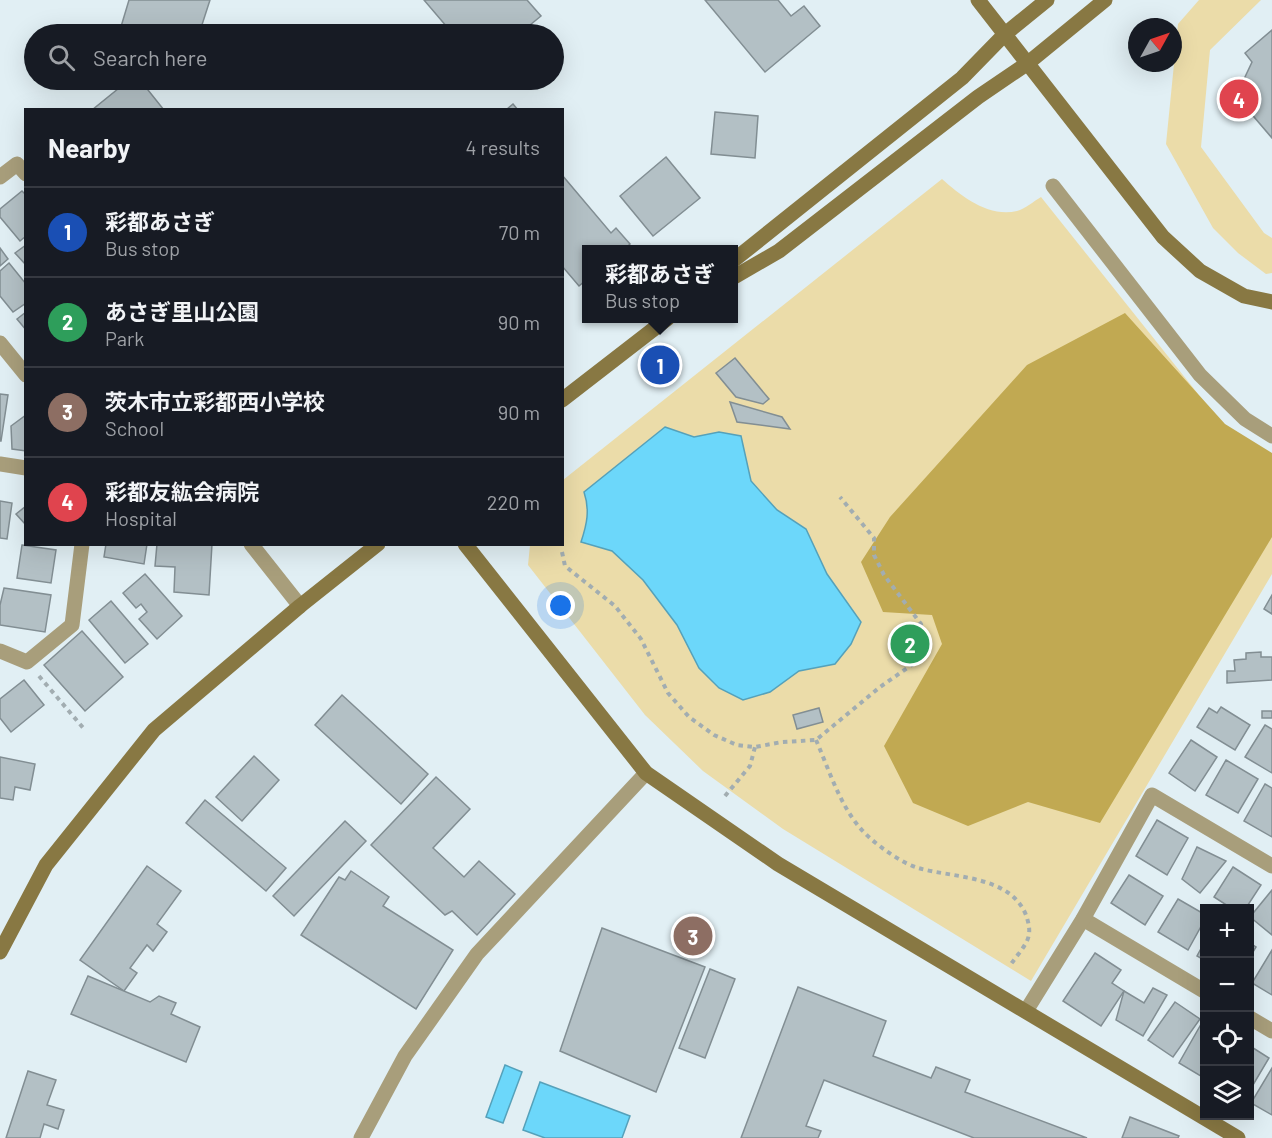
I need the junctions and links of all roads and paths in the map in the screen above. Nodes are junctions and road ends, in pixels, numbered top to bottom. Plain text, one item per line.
1 (978, 0) edge
2 (1047, 0) edge
3 (1105, 0) edge
4 (1005, 34) junction
5 (1028, 63) junction
6 (24, 172) edge
7 (0, 177) edge
8 (1053, 186) dead end
9 (738, 257) edge
10 (738, 275) edge
11 (1272, 302) edge
12 (662, 323) edge
13 (0, 343) edge
14 (24, 373) edge
15 (564, 398) edge
16 (1272, 436) edge
17 (0, 464) edge
18 (24, 468) edge
19 (840, 497) dead end
20 (82, 546) edge
21 (252, 546) edge
22 (375, 546) edge
23 (467, 546) edge
24 (562, 552) dead end
25 (300, 606) junction
26 (0, 651) edge
27 (27, 662) junction
28 (85, 730) dead end
29 (816, 740) junction
30 (755, 747) junction
31 (646, 773) junction
32 (725, 796) dead end
33 (1272, 866) edge
34 (1083, 919) junction
35 (0, 952) edge
36 (1011, 964) dead end
37 (1200, 989) edge
38 (1026, 1011) junction
39 (1254, 1020) edge
40 (1272, 1031) edge
41 (361, 1138) edge
42 (1238, 1138) edge

1 - 4 street
2 - 4 street
3 - 5 street
4 - 5 street
4 - 9 street
5 - 10 street
5 - 11 street
6 - 7 street
8 - 16 street
12 - 15 street
13 - 14 street
17 - 18 street
19 - 29 path
20 - 27 street
21 - 25 street
22 - 25 street
23 - 31 street
24 - 30 path
25 - 35 street
26 - 27 street
27 - 28 path
29 - 30 path
29 - 36 path
30 - 32 path
31 - 38 street
31 - 41 street
33 - 34 street
34 - 37 street
34 - 38 street
38 - 42 street
39 - 40 street

